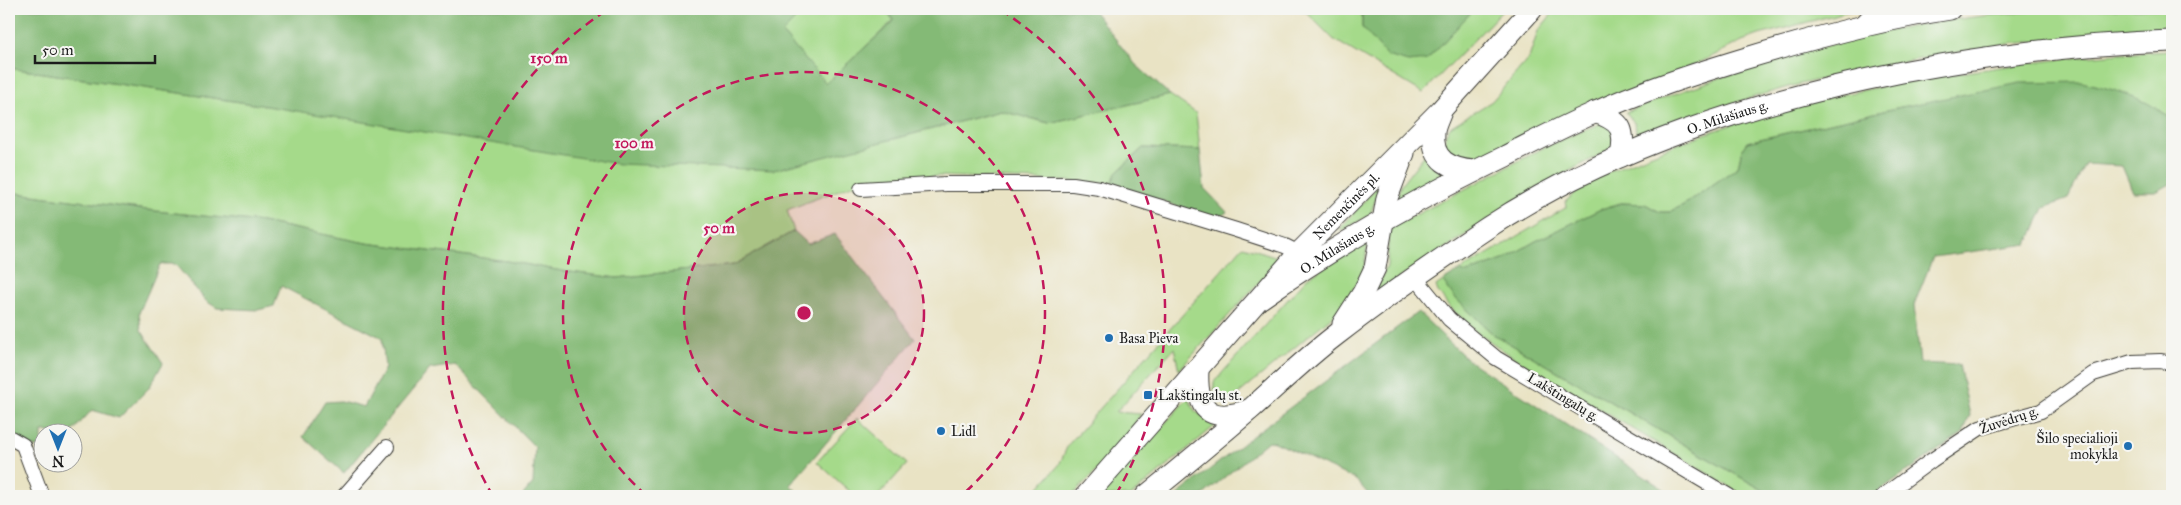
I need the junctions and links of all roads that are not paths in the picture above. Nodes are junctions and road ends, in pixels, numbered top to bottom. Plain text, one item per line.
1 (1532, 9) edge
2 (1876, 9) edge
3 (1950, 9) edge
4 (1858, 27) junction
5 (2172, 41) edge
6 (1441, 110) junction
7 (1595, 112) junction
8 (1407, 146) junction
9 (1620, 156) junction
10 (1474, 172) junction
11 (861, 189) dead end
12 (1382, 220) junction
13 (1299, 253) junction
14 (1415, 277) junction
15 (1260, 298) junction
16 (1334, 336) junction
17 (2172, 363) edge
18 (1198, 369) junction
19 (1250, 409) junction
20 (9, 437) edge
21 (387, 447) dead end
22 (42, 496) edge
23 (344, 496) edge
24 (1086, 496) edge
25 (1146, 496) edge
26 (1729, 496) edge
27 (1883, 496) edge

1 - 6 main road, Nemenčinės pl.
2 - 4 street
3 - 4 main road, O. Milašiaus g.
4 - 7 main road, O. Milašiaus g.
5 - 9 main road, O. Milašiaus g.
6 - 8 main road, Nemenčinės pl.
6 - 10 main road
7 - 9 main road
7 - 10 main road, O. Milašiaus g.
8 - 12 main road
8 - 13 main road, Nemenčinės pl.
9 - 14 main road, O. Milašiaus g.
10 - 12 main road, O. Milašiaus g.
11 - 13 street
12 - 15 main road, O. Milašiaus g.
12 - 16 main road
13 - 15 main road, Nemenčinės pl.
14 - 16 main road, O. Milašiaus g.
14 - 26 street, Lakštingalų g.
15 - 18 main road, Nemenčinės pl.
16 - 19 main road
17 - 27 street, Žuvėdrų g.
18 - 19 main road
18 - 24 main road, Nemenčinės pl.
19 - 25 main road
20 - 22 street
21 - 23 street

